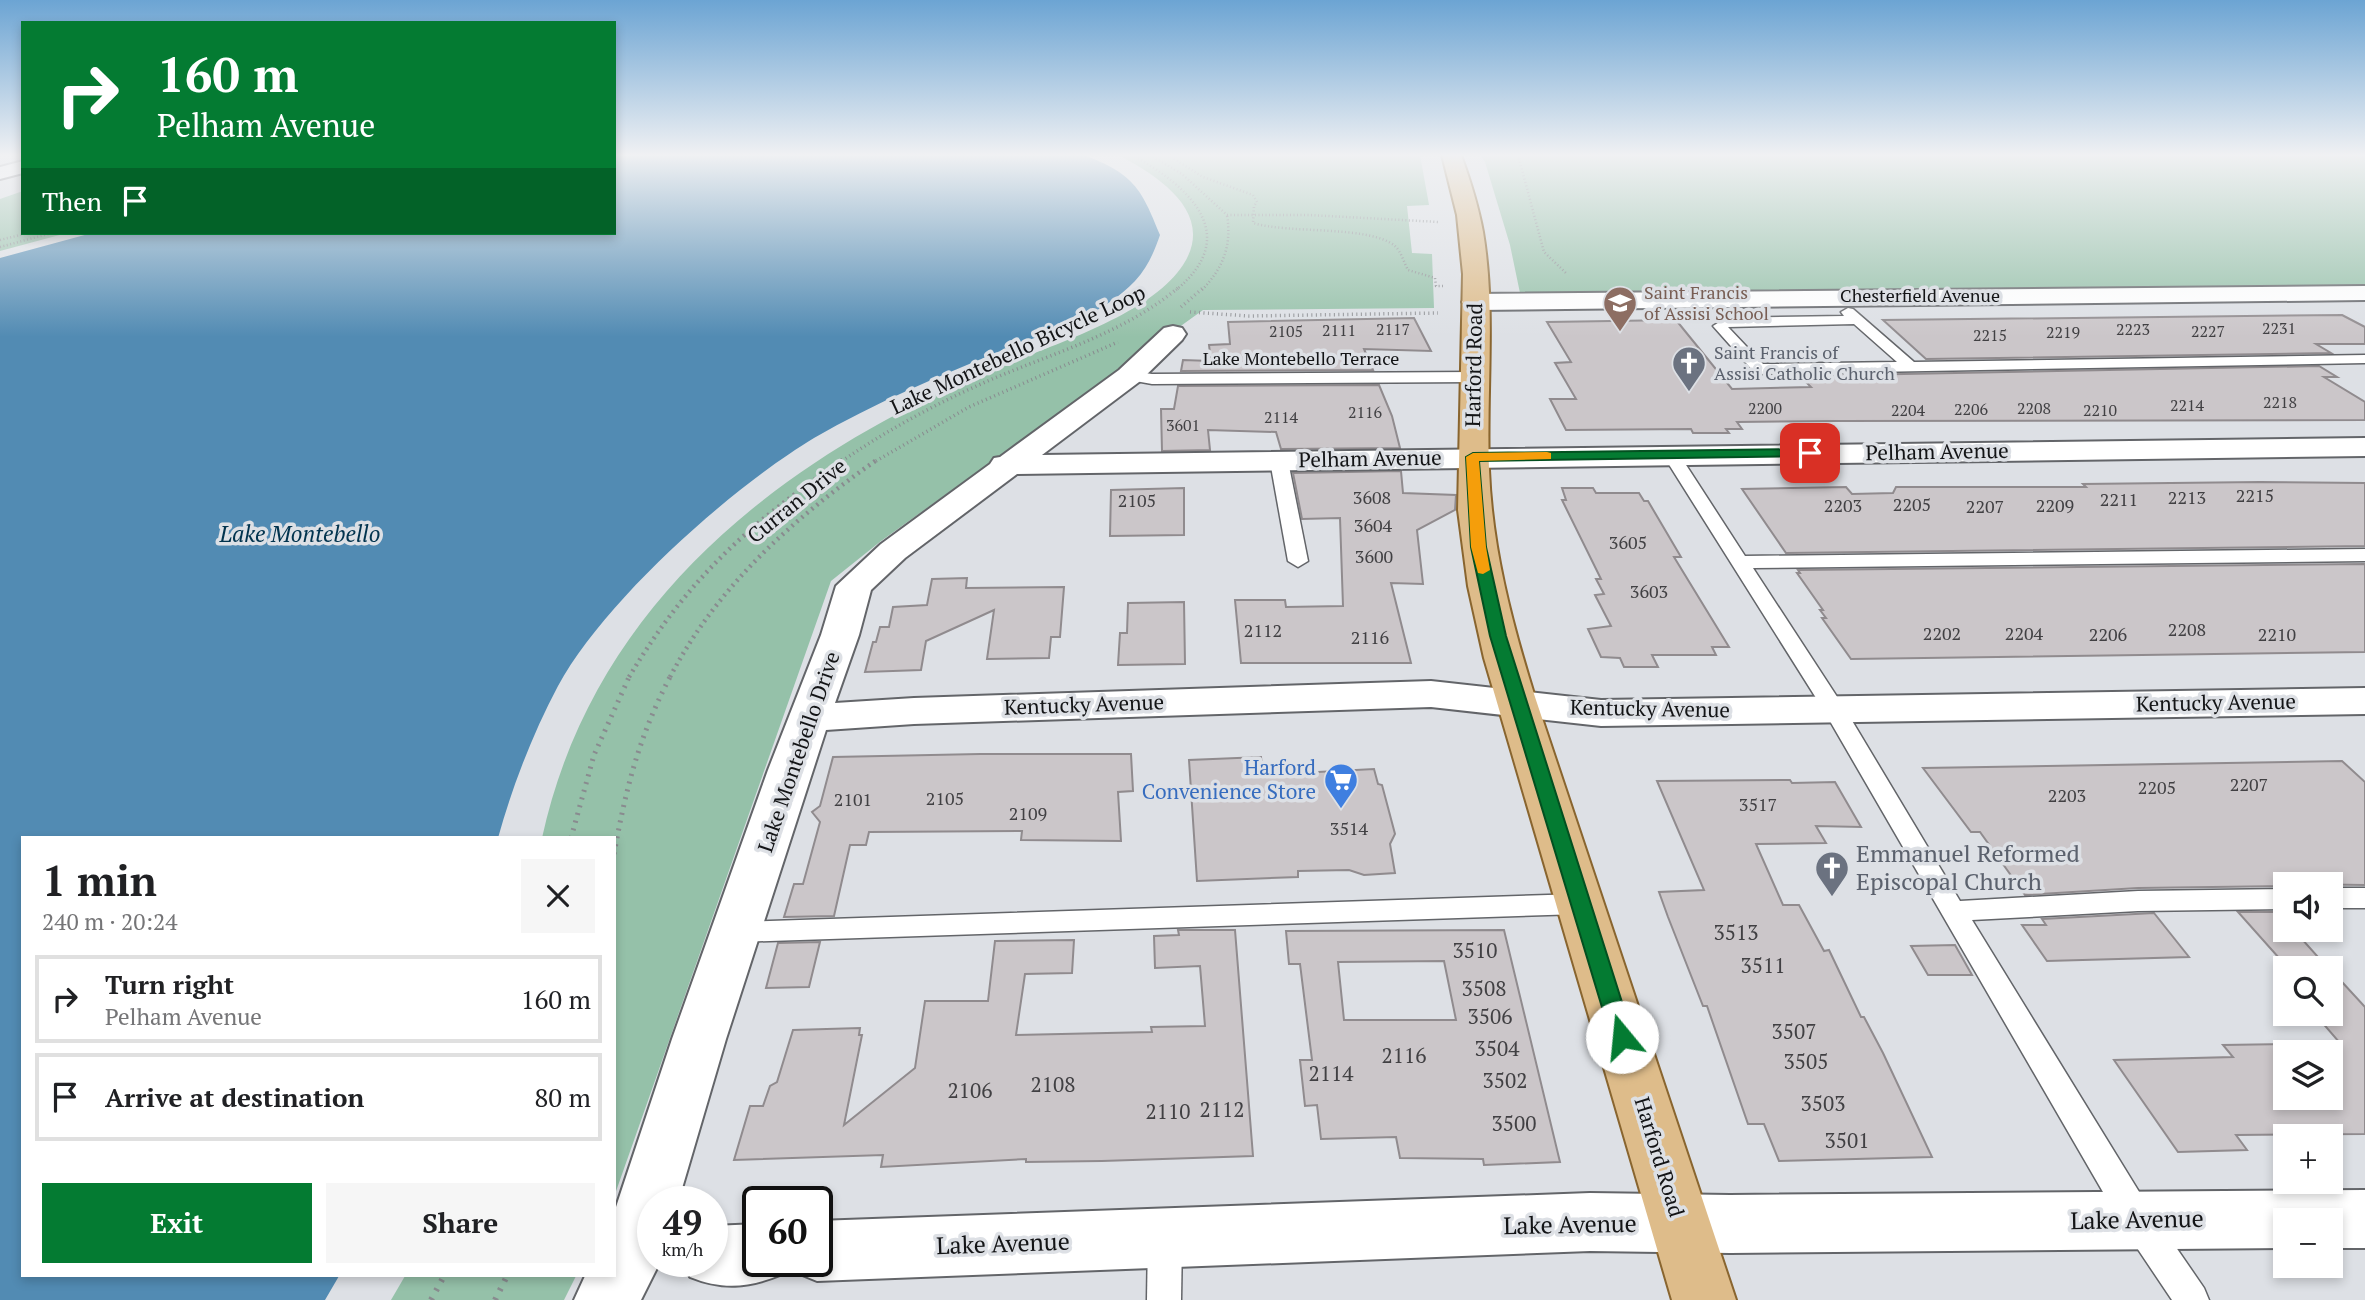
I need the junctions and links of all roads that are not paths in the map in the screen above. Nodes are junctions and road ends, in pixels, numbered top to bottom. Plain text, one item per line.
1 (1468, 216) edge
2 (2365, 293) edge
3 (1833, 297) junction
4 (1475, 302) junction
5 (1857, 320) junction
6 (1174, 323) road end
7 (1127, 358) junction
8 (2365, 359) edge
9 (1910, 366) junction
10 (1474, 377) junction
11 (2365, 447) edge
12 (1671, 455) junction
13 (1473, 457) junction
14 (1279, 461) junction
15 (1005, 466) junction
16 (2365, 555) edge
17 (1298, 561) dead end
18 (1741, 562) junction
19 (2365, 701) edge
20 (1518, 702) junction
21 (1833, 709) junction
22 (810, 718) junction
23 (2343, 898) edge
24 (2365, 898) edge
25 (2273, 899) edge
26 (1580, 904) junction
27 (1953, 911) junction
28 (737, 932) junction
29 (2365, 1219) edge
30 (2137, 1220) junction
31 (1680, 1224) junction
32 (1166, 1237) junction
33 (833, 1250) edge
34 (629, 1273) edge
35 (1164, 1300) edge
36 (1704, 1300) edge
37 (2192, 1300) edge

1 - 4 main road, Harford Road
2 - 3 street, Chesterfield Avenue
3 - 4 street, Chesterfield Avenue
3 - 5 lane
4 - 10 main road, Harford Road
5 - 9 lane
5 - 9 lane
6 - 7 street, Lake Montebello Drive
7 - 10 lane, Lake Montebello Terrace
7 - 15 street, Lake Montebello Drive
8 - 9 lane
10 - 13 main road, Harford Road
11 - 12 street, Pelham Avenue
12 - 13 street, Pelham Avenue
12 - 18 lane
13 - 14 street, Pelham Avenue
13 - 20 main road, Harford Road
14 - 15 street, Pelham Avenue
14 - 17 lane
15 - 22 street, Lake Montebello Drive
16 - 18 lane
18 - 21 lane
19 - 21 street, Kentucky Avenue
20 - 21 street, Kentucky Avenue
20 - 22 street, Kentucky Avenue
20 - 26 main road, Harford Road
21 - 27 lane
22 - 28 street, Lake Montebello Drive
23 - 24 lane
25 - 27 lane
26 - 28 lane
26 - 31 main road, Harford Road
27 - 30 lane
28 - 34 street, Lake Montebello Drive
29 - 30 street, Lake Avenue
30 - 31 street, Lake Avenue
30 - 37 lane
31 - 32 street, Lake Avenue
31 - 36 main road, Harford Road
32 - 33 street, Lake Avenue
32 - 35 lane

